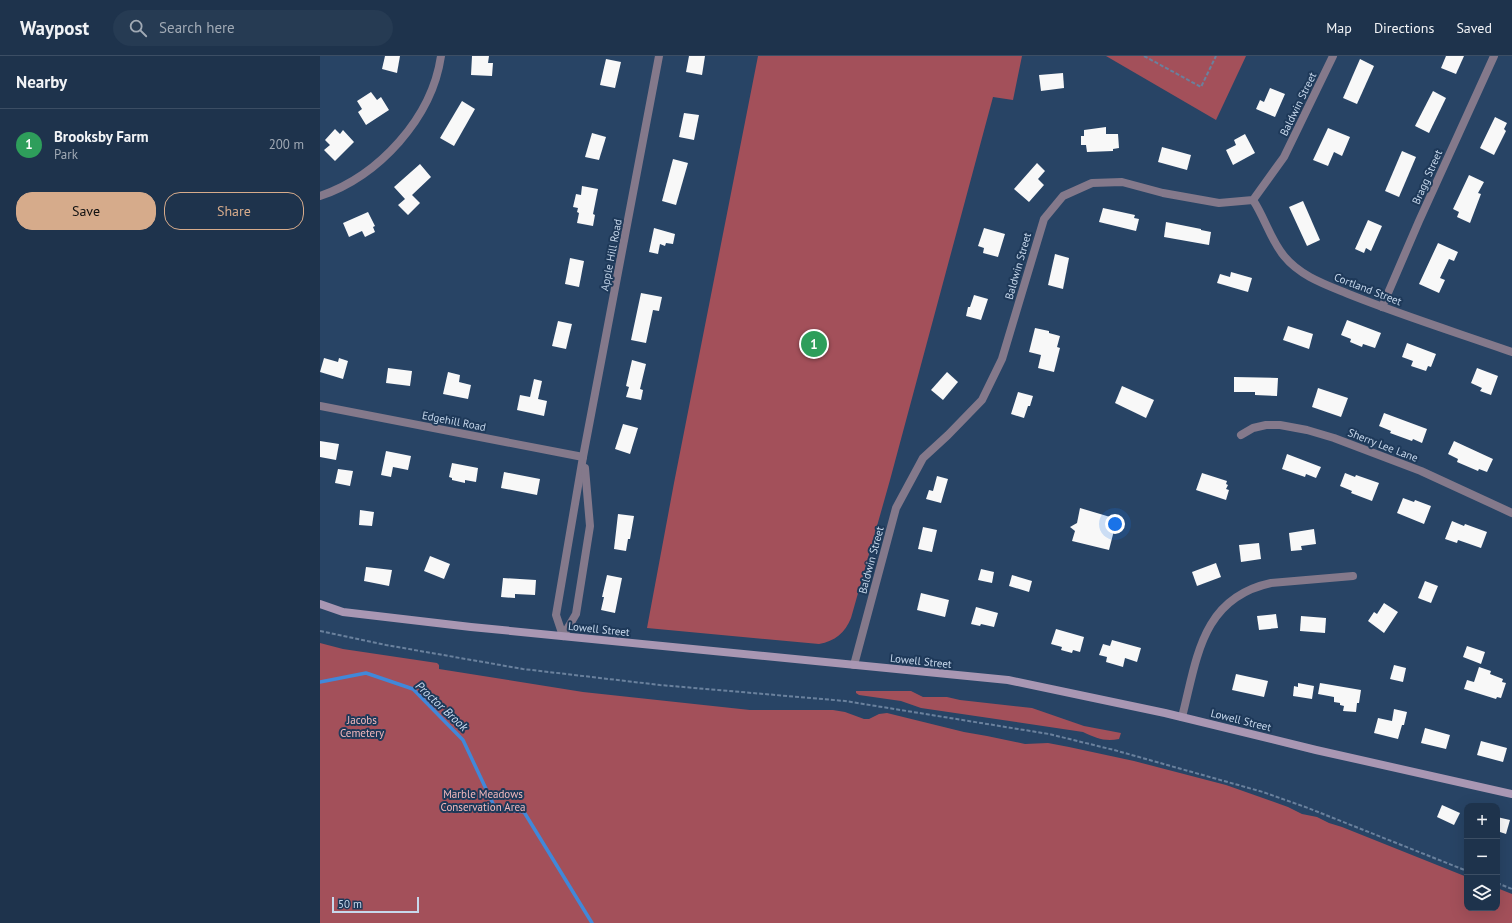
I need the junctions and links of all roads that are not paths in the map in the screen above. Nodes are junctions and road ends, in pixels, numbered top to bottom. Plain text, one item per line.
1 (441, 56) edge
2 (659, 56) edge
3 (1333, 56) edge
4 (1494, 56) edge
5 (320, 196) edge
6 (1253, 200) junction
7 (1382, 307) junction
8 (1512, 352) edge
9 (320, 406) edge
10 (1241, 435) dead end
11 (583, 457) junction
12 (1512, 513) edge
13 (1353, 576) dead end
14 (320, 604) edge
15 (563, 636) junction
16 (854, 665) junction
17 (1182, 717) junction
18 (1512, 794) edge

1 - 5 street
2 - 11 street, Apple Hill Road
3 - 6 street, Baldwin Street
4 - 7 street, Bragg Street
6 - 7 street, Cortland Street
6 - 16 street, Baldwin Street
7 - 8 street, Cortland Street
9 - 11 street, Edgehill Road
10 - 12 street, Sherry Lee Lane
11 - 15 street, Apple Hill Road
11 - 15 street, Apple Hill Road
13 - 17 street
14 - 15 main road, Lowell Street
15 - 16 main road, Lowell Street
16 - 17 main road, Lowell Street
17 - 18 main road, Lowell Street

